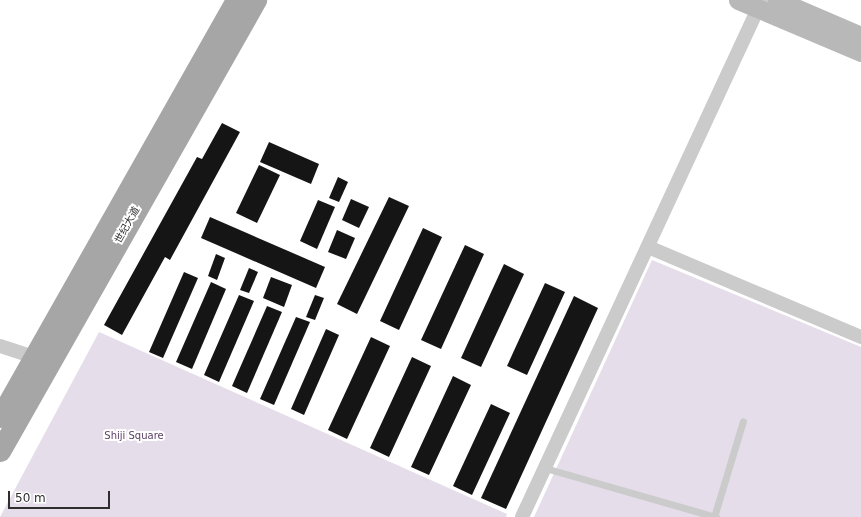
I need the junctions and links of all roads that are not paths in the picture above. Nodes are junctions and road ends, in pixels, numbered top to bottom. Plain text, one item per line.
1 (236, 0) edge
2 (256, 0) edge
3 (738, 0) edge
4 (777, 0) edge
5 (760, 4) edge
6 (861, 36) edge
7 (861, 52) edge
8 (648, 247) junction
9 (861, 337) edge
10 (0, 346) edge
11 (34, 357) junction
12 (0, 417) edge
13 (743, 421) dead end
14 (0, 451) edge
15 (545, 468) junction
16 (522, 517) edge
17 (715, 517) edge

1 - 11 main road, 世纪大道
2 - 14 main road, 世纪大道
3 - 5 street
4 - 6 street
5 - 7 street
5 - 8 street
8 - 9 street
8 - 15 street
10 - 11 street
11 - 12 main road, 世纪大道
13 - 17 lane
15 - 16 street
15 - 17 lane

